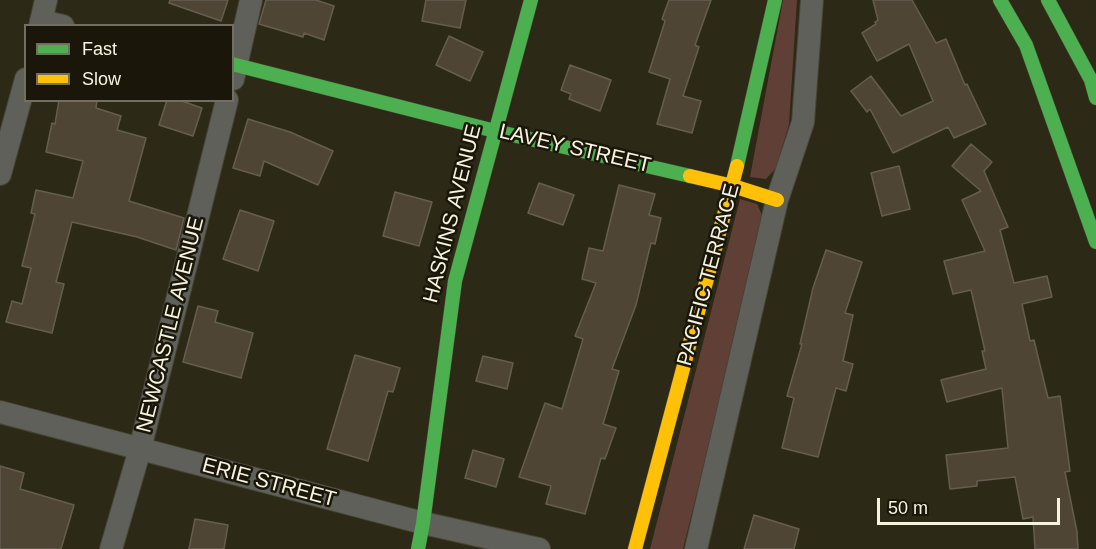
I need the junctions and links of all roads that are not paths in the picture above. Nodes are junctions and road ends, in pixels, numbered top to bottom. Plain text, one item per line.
1 (252, 0) edge
2 (531, 0) edge
3 (775, 0) edge
4 (812, 0) edge
5 (1000, 0) edge
6 (1048, 0) edge
7 (234, 70) edge
8 (24, 86) edge
9 (1096, 98) edge
10 (227, 102) edge
11 (495, 131) junction
12 (0, 174) edge
13 (733, 186) junction
14 (777, 200) junction
15 (1096, 242) edge
16 (0, 412) edge
17 (140, 449) junction
18 (423, 523) junction
19 (111, 549) edge
20 (418, 549) edge
21 (539, 549) edge
22 (636, 549) edge
23 (696, 549) edge

1 - 7 street
2 - 11 street, HASKINS AVENUE
3 - 13 street, PACIFIC TERRACE
4 - 14 street
5 - 15 street
6 - 9 street
7 - 11 street, LAVEY STREET
8 - 12 street
10 - 17 street, NEWCASTLE AVENUE
11 - 13 street, LAVEY STREET
11 - 18 street, HASKINS AVENUE
13 - 14 street, LAVEY STREET
13 - 22 street, PACIFIC TERRACE
14 - 23 street
16 - 17 street, ERIE STREET
17 - 18 street, ERIE STREET
17 - 19 street, NEWCASTLE AVENUE
18 - 20 street, HASKINS AVENUE
18 - 21 street, ERIE STREET

